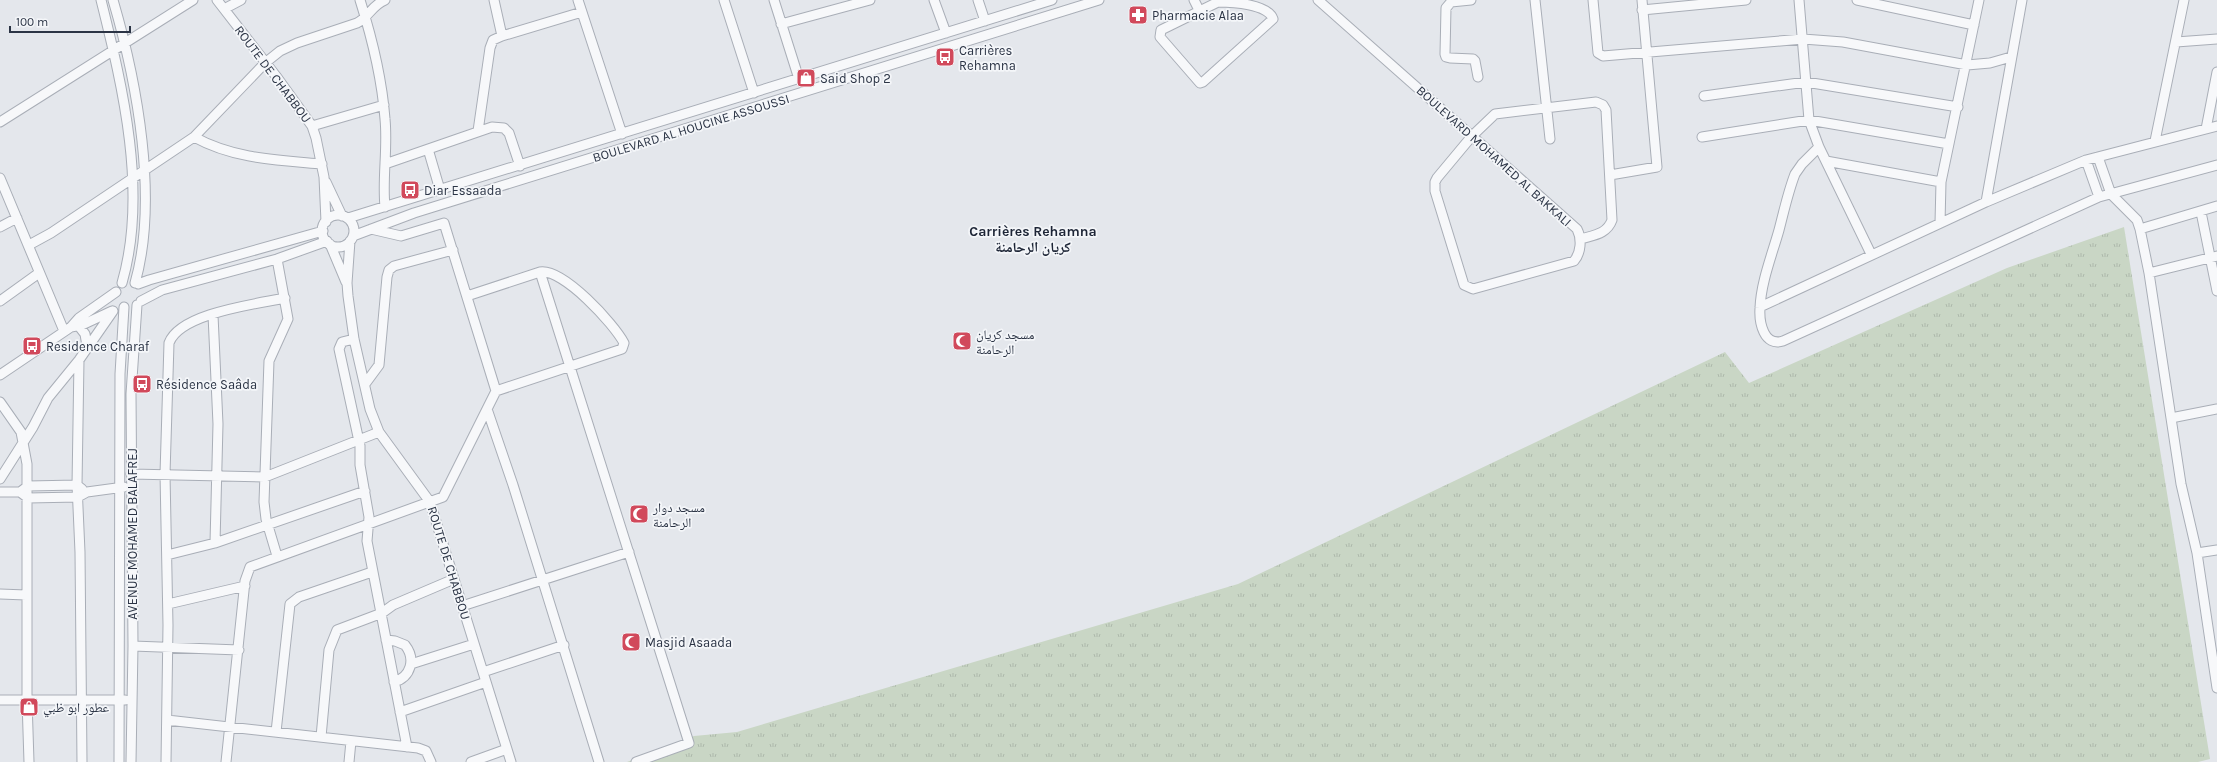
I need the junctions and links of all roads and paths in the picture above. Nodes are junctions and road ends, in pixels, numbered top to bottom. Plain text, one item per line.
1 (101, 0) edge
2 (114, 0) edge
3 (193, 0) edge
4 (217, 0) edge
5 (241, 0) edge
6 (360, 0) edge
7 (385, 0) edge
8 (494, 0) edge
9 (578, 0) edge
10 (724, 0) edge
11 (774, 0) edge
12 (870, 0) edge
13 (934, 0) edge
14 (978, 0) edge
15 (1052, 0) edge
16 (1194, 0) edge
17 (1318, 0) edge
18 (1471, 0) edge
19 (1535, 0) edge
20 (1593, 0) edge
21 (1642, 0) edge
22 (1746, 0) edge
23 (1799, 0) edge
24 (1857, 0) edge
25 (1979, 0) edge
26 (2022, 0) edge
27 (2184, 0) edge
28 (1094, 1) edge
29 (1037, 2) edge
30 (224, 9) junction
31 (1199, 10) junction
32 (1642, 10) junction
33 (582, 12) junction
34 (366, 18) junction
35 (985, 21) junction
36 (781, 24) junction
37 (1974, 25) junction
38 (946, 33) junction
39 (502, 36) junction
40 (2217, 38) edge
41 (1803, 39) junction
42 (125, 42) junction
43 (2176, 42) junction
44 (113, 50) junction
45 (1647, 52) junction
46 (2012, 57) junction
47 (265, 63) junction
48 (1967, 65) junction
49 (2217, 72) edge
50 (1478, 77) dead end
51 (799, 79) junction
52 (1806, 82) junction
53 (754, 93) junction
54 (1704, 96) dead end
55 (384, 105) junction
56 (1958, 107) junction
57 (1547, 108) junction
58 (1809, 120) junction
59 (0, 122) edge
60 (312, 126) junction
61 (2217, 126) edge
62 (2206, 129) junction
63 (478, 131) junction
64 (622, 134) junction
65 (1472, 136) junction
66 (194, 137) junction
67 (1702, 137) dead end
68 (1550, 139) dead end
69 (2155, 141) junction
70 (1949, 144) junction
71 (1819, 147) junction
72 (428, 149) junction
73 (2098, 157) junction
74 (2086, 160) junction
75 (1826, 161) junction
76 (322, 164) junction
77 (384, 164) junction
78 (2217, 165) edge
79 (520, 166) junction
80 (144, 171) junction
81 (1610, 175) junction
82 (324, 177) junction
83 (0, 178) edge
84 (131, 178) junction
85 (1940, 182) junction
86 (440, 190) junction
87 (2111, 194) junction
88 (2099, 197) junction
89 (1986, 202) junction
90 (2217, 206) edge
91 (385, 207) junction
92 (2201, 212) junction
93 (345, 217) junction
94 (16, 218) junction
95 (326, 222) junction
96 (1940, 223) junction
97 (0, 227) edge
98 (371, 229) junction
99 (2140, 229) junction
100 (323, 231) junction
101 (352, 239) junction
102 (1581, 239) junction
103 (328, 242) junction
104 (29, 245) junction
105 (453, 250) junction
106 (1871, 254) junction
107 (2214, 256) edge
108 (277, 258) junction
109 (540, 272) junction
110 (39, 273) junction
111 (2149, 273) junction
112 (122, 283) junction
113 (137, 283) junction
114 (347, 283) junction
115 (2217, 291) edge
116 (116, 292) junction
117 (468, 296) junction
118 (285, 298) junction
119 (0, 301) edge
120 (139, 303) junction
121 (123, 306) junction
122 (1760, 307) junction
123 (113, 311) junction
124 (213, 314) junction
125 (71, 328) junction
126 (354, 339) junction
127 (87, 346) junction
128 (79, 360) junction
129 (571, 367) junction
130 (0, 375) edge
131 (365, 384) junction
132 (496, 390) junction
133 (0, 402) edge
134 (487, 409) junction
135 (2217, 409) edge
136 (2171, 418) junction
137 (379, 432) junction
138 (24, 440) junction
139 (359, 440) junction
140 (132, 474) junction
141 (165, 474) junction
142 (215, 477) junction
143 (264, 477) junction
144 (0, 479) edge
145 (77, 485) junction
146 (28, 486) junction
147 (132, 486) junction
148 (119, 488) junction
149 (365, 491) junction
150 (0, 492) edge
151 (20, 492) junction
152 (87, 492) junction
153 (78, 497) junction
154 (28, 498) junction
155 (430, 502) junction
156 (369, 524) junction
157 (268, 525) junction
158 (215, 543) junction
159 (2217, 550) edge
160 (629, 552) junction
161 (2198, 553) junction
162 (167, 555) junction
163 (277, 556) junction
164 (372, 572) junction
165 (454, 579) junction
166 (543, 580) junction
167 (245, 586) junction
168 (0, 594) edge
169 (26, 595) junction
170 (168, 604) junction
171 (462, 606) junction
172 (382, 614) junction
173 (2213, 635) edge
174 (386, 640) junction
175 (474, 644) junction
176 (564, 645) junction
177 (133, 646) junction
178 (167, 648) junction
179 (239, 650) junction
180 (411, 664) junction
181 (2216, 670) edge
182 (483, 672) junction
183 (394, 682) junction
184 (486, 682) junction
185 (2217, 688) edge
186 (0, 700) edge
187 (27, 700) junction
188 (81, 700) junction
189 (120, 700) junction
190 (132, 700) junction
191 (400, 712) junction
192 (167, 720) junction
193 (230, 727) junction
194 (276, 732) junction
195 (321, 737) junction
196 (351, 741) junction
197 (407, 747) junction
198 (507, 749) junction
199 (30, 762) edge
200 (82, 762) edge
201 (119, 762) edge
202 (131, 762) edge
203 (166, 762) edge
204 (226, 762) edge
205 (349, 762) edge
206 (431, 762) edge
207 (470, 762) edge
208 (511, 762) edge
209 (599, 762) edge
210 (636, 762) edge

1 - 44 street
2 - 42 street
3 - 42 street
4 - 30 street, ROUTE DE CHABBOU
5 - 30 street
6 - 34 street
7 - 34 street
8 - 39 street
9 - 33 street
10 - 53 street
11 - 36 street
12 - 36 street
13 - 38 street
14 - 35 street
15 - 29 street, BOULEVARD AL HOUCINE ASSOUSSI
16 - 31 street
17 - 65 street, BOULEVARD MOHAMED AL BAKKALI
18 - 50 street
19 - 57 street
20 - 45 street
21 - 32 street
22 - 32 street
23 - 41 street
24 - 37 street
25 - 37 street
26 - 46 street
27 - 43 street
28 - 98 street, BOULEVARD AL HOUCINE ASSOUSSI
29 - 35 street, BOULEVARD AL HOUCINE ASSOUSSI
30 - 47 street, ROUTE DE CHABBOU
31 - 31 street
32 - 45 street
33 - 39 street
33 - 64 street
34 - 47 street
34 - 55 street
35 - 38 street, BOULEVARD AL HOUCINE ASSOUSSI
36 - 51 street
37 - 48 street
38 - 51 street, BOULEVARD AL HOUCINE ASSOUSSI
39 - 63 street
40 - 43 street
41 - 45 street
41 - 48 street
41 - 52 street
42 - 44 street
42 - 80 street
43 - 69 street
44 - 59 street
44 - 84 street
45 - 81 street
46 - 48 street
46 - 89 street
47 - 60 street, ROUTE DE CHABBOU
47 - 66 street
48 - 56 street
49 - 62 street
51 - 53 street, BOULEVARD AL HOUCINE ASSOUSSI
52 - 54 street
52 - 56 street
52 - 58 street
53 - 64 street, BOULEVARD AL HOUCINE ASSOUSSI
55 - 60 street
55 - 77 street
56 - 70 street
57 - 65 street
57 - 68 street
57 - 81 street
58 - 67 street
58 - 70 street
58 - 71 street
60 - 76 street, ROUTE DE CHABBOU
61 - 62 street
62 - 69 street
63 - 72 street
63 - 79 street
64 - 79 street, BOULEVARD AL HOUCINE ASSOUSSI
65 - 102 street, BOULEVARD MOHAMED AL BAKKALI
65 - 102 street, BOULEVARD MOHAMED AL BAKKALI
66 - 76 street
66 - 80 street
69 - 73 street
70 - 85 street
71 - 75 street
71 - 122 street
72 - 77 street
72 - 86 street
73 - 74 street
73 - 87 street
74 - 88 street
74 - 89 street
75 - 85 street
75 - 106 street
76 - 82 street, ROUTE DE CHABBOU
77 - 91 street
78 - 87 street
79 - 86 street, BOULEVARD AL HOUCINE ASSOUSSI
80 - 84 street
80 - 113 street
81 - 102 street
82 - 93 street, ROUTE DE CHABBOU
82 - 95 street, ROUTE DE CHABBOU
83 - 94 street
84 - 104 street
84 - 112 street
85 - 96 street
86 - 91 street, BOULEVARD AL HOUCINE ASSOUSSI
87 - 88 street
87 - 99 street
88 - 122 street
89 - 96 street
90 - 92 street
91 - 93 street, BOULEVARD AL HOUCINE ASSOUSSI
92 - 99 street
92 - 107 street
93 - 95 street
93 - 101 street
94 - 97 street
94 - 104 street
95 - 100 street
96 - 106 street
98 - 101 street, BOULEVARD AL HOUCINE ASSOUSSI
98 - 105 street
99 - 111 street
100 - 103 street
100 - 113 street
101 - 103 street
101 - 114 street, ROUTE DE CHABBOU
103 - 108 street
103 - 114 street, ROUTE DE CHABBOU
104 - 110 street
105 - 117 street
105 - 131 street
106 - 122 street
107 - 111 street
107 - 115 street
108 - 118 street
108 - 120 street
109 - 117 street
109 - 129 street
109 - 129 street
110 - 119 street
110 - 125 street
111 - 136 street
112 - 113 street
112 - 116 street
113 - 120 street
114 - 126 street, ROUTE DE CHABBOU
116 - 121 street
116 - 125 street
117 - 132 street
118 - 124 street
118 - 143 street
120 - 121 street
120 - 140 street, AVENUE MOHAMED BALAFREJ
121 - 123 street
121 - 148 street, AVENUE MOHAMED BALAFREJ
123 - 125 street
123 - 127 street
124 - 141 street
124 - 142 street
125 - 127 street
125 - 130 street
126 - 131 street, ROUTE DE CHABBOU
126 - 139 street
127 - 128 street
128 - 138 street
128 - 145 street
129 - 132 street
129 - 160 street
131 - 137 street, ROUTE DE CHABBOU
132 - 134 street
133 - 138 street
134 - 155 street
134 - 166 street
135 - 136 street
136 - 161 street
137 - 139 street
137 - 155 street, ROUTE DE CHABBOU
138 - 144 street
138 - 146 street
139 - 143 street
139 - 149 street
140 - 141 street
140 - 147 street, AVENUE MOHAMED BALAFREJ
141 - 142 street
141 - 162 street
142 - 143 street
142 - 158 street
143 - 157 street
145 - 146 street
145 - 152 street
145 - 153 street
146 - 151 street
146 - 154 street
147 - 148 street
147 - 177 street, AVENUE MOHAMED BALAFREJ
148 - 152 street
148 - 189 street, AVENUE MOHAMED BALAFREJ
149 - 156 street
149 - 157 street
150 - 151 street
151 - 154 street
152 - 153 street
153 - 154 street
153 - 188 street
154 - 169 street
155 - 156 street
155 - 165 street, ROUTE DE CHABBOU
156 - 163 street
156 - 164 street
157 - 158 street
157 - 163 street
158 - 162 street
159 - 161 street
160 - 166 street
160 - 210 street
161 - 173 street
162 - 170 street
163 - 167 street
164 - 172 street
164 - 194 street
165 - 171 street, ROUTE DE CHABBOU
165 - 172 street
166 - 171 street
166 - 176 street
167 - 170 street
167 - 179 street
168 - 169 street
169 - 187 street
170 - 178 street
171 - 175 street, ROUTE DE CHABBOU
172 - 174 street
172 - 195 street
173 - 181 street
174 - 180 street
174 - 183 street
175 - 180 street
175 - 182 street, ROUTE DE CHABBOU
176 - 182 street
176 - 209 street
177 - 178 street
177 - 190 street, AVENUE MOHAMED BALAFREJ
178 - 179 street
178 - 192 street
179 - 193 street
180 - 183 street
181 - 185 street
182 - 184 street, ROUTE DE CHABBOU
183 - 191 street
184 - 191 street
184 - 198 street, ROUTE DE CHABBOU
186 - 187 street
187 - 188 street
187 - 199 street
188 - 189 street
188 - 200 street
189 - 190 street
189 - 201 street, AVENUE MOHAMED BALAFREJ
190 - 202 street, AVENUE MOHAMED BALAFREJ
191 - 197 street
192 - 193 street
192 - 203 street
193 - 194 street
193 - 204 street
194 - 195 street
195 - 196 street
196 - 197 street
196 - 205 street
197 - 206 street
198 - 207 street
198 - 208 street, ROUTE DE CHABBOU

